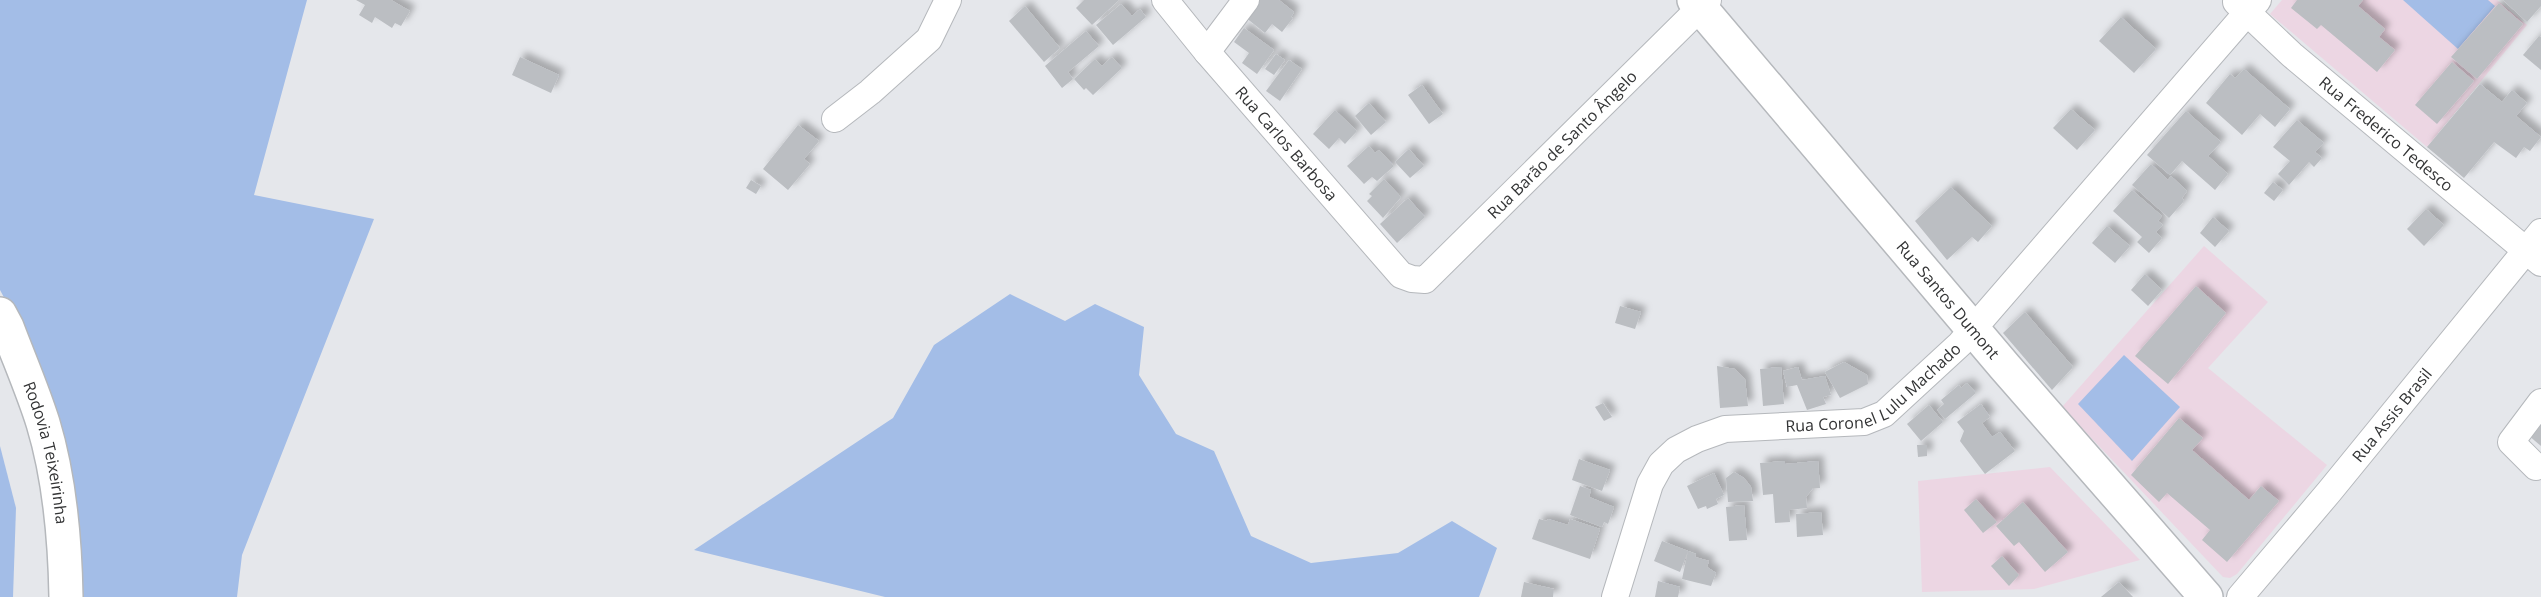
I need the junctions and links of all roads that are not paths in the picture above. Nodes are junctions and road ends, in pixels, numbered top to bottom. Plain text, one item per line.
1 (948, 0) edge
2 (1165, 0) edge
3 (1246, 0) edge
4 (1701, 2) edge
5 (2246, 4) edge
6 (1207, 52) junction
7 (835, 119) dead end
8 (2536, 248) edge
9 (1412, 279) joint
10 (0, 314) edge
11 (1973, 329) junction
12 (2541, 402) edge
13 (2536, 467) dead end
14 (66, 597) edge
15 (1615, 597) edge
16 (2206, 597) edge
17 (2240, 597) edge

1 - 7 street
2 - 6 street, Rua Carlos Barbosa
3 - 6 street
4 - 9 street, Rua Barão de Santo Ângelo
4 - 11 main road, Rua Santos Dumont
5 - 8 street, Rua Frederico Tedesco
5 - 11 street, Rua Coronel Lulu Machado
6 - 9 street, Rua Carlos Barbosa
8 - 17 street, Rua Assis Brasil
10 - 14 main road, Rodovia Teixeirinha
11 - 15 street, Rua Coronel Lulu Machado
11 - 16 main road, Rua Santos Dumont
12 - 13 street

